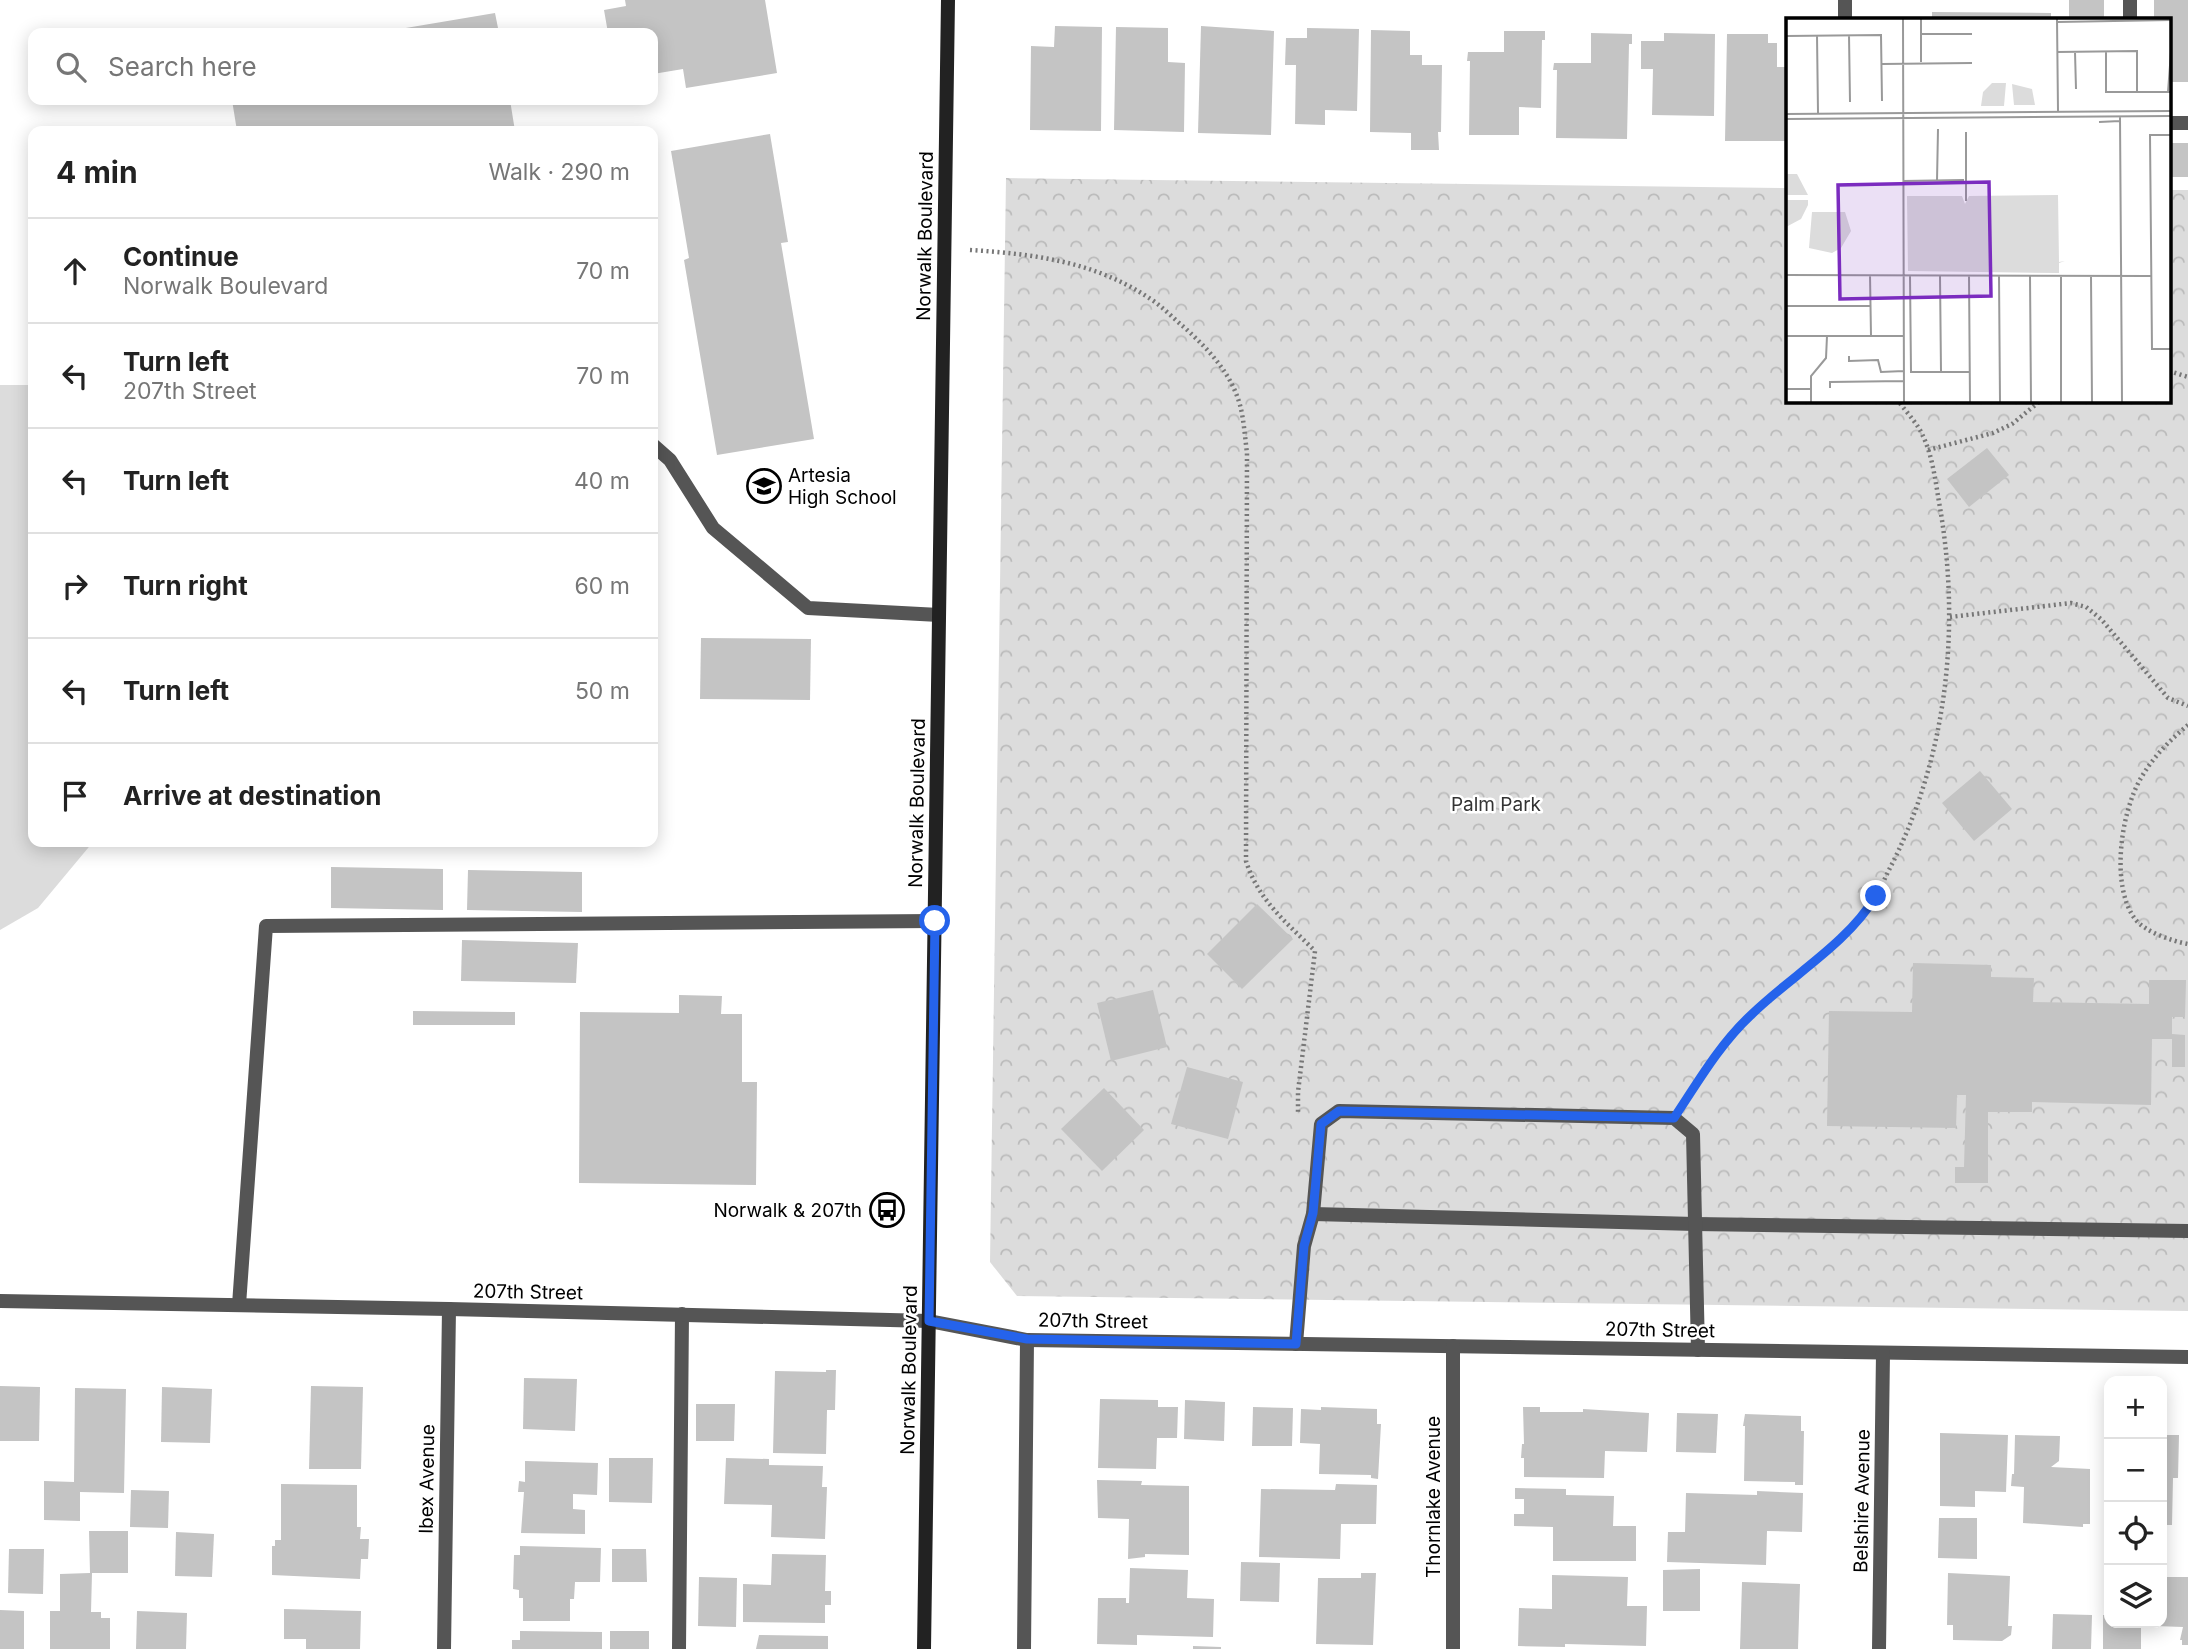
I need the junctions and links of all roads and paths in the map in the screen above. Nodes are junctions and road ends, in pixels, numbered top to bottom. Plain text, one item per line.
1 (948, 0) edge
2 (1845, 0) edge
3 (2130, 0) edge
4 (1845, 18) edge
5 (2130, 18) edge
6 (2170, 123) edge
7 (2188, 123) edge
8 (944, 248) junction
9 (2170, 371) edge
10 (2188, 377) edge
11 (1899, 402) edge
12 (2039, 402) edge
13 (658, 449) edge
14 (1928, 450) junction
15 (939, 615) junction
16 (1950, 617) junction
17 (2188, 706) edge
18 (2188, 725) edge
19 (935, 921) junction
20 (2188, 944) edge
21 (1674, 1118) junction
22 (1321, 1124) junction
23 (1313, 1213) junction
24 (1695, 1224) junction
25 (2188, 1231) edge
26 (0, 1301) edge
27 (239, 1305) junction
28 (449, 1309) junction
29 (682, 1314) junction
30 (929, 1321) junction
31 (1027, 1339) junction
32 (1296, 1344) junction
33 (1453, 1346) junction
34 (1698, 1350) junction
35 (1883, 1353) junction
36 (2188, 1357) edge
37 (444, 1649) edge
38 (679, 1649) edge
39 (924, 1649) edge
40 (1024, 1649) edge
41 (1453, 1649) edge
42 (1880, 1649) edge

1 - 8 main road, Norwalk Boulevard
2 - 4 street
3 - 5 street
6 - 7 street
8 - 15 main road, Norwalk Boulevard
8 - 22 path
9 - 10 path
11 - 14 path
12 - 14 path
13 - 15 street
14 - 16 path
15 - 19 main road, Norwalk Boulevard
16 - 17 path
16 - 21 path
18 - 20 path
19 - 27 street
19 - 30 main road, Norwalk Boulevard
21 - 22 street
21 - 24 street
22 - 23 street
23 - 24 street
23 - 32 street
24 - 25 street
24 - 34 street
26 - 27 street, 207th Street
27 - 28 street, 207th Street
28 - 29 street, 207th Street
28 - 37 street, Ibex Avenue
29 - 30 street, 207th Street
29 - 38 street
30 - 31 street, 207th Street
30 - 39 main road, Norwalk Boulevard
31 - 32 street, 207th Street
31 - 40 street
32 - 33 street, 207th Street
33 - 34 street, 207th Street
33 - 41 street, Thornlake Avenue
34 - 35 street, 207th Street
35 - 36 street, 207th Street
35 - 42 street, Belshire Avenue

